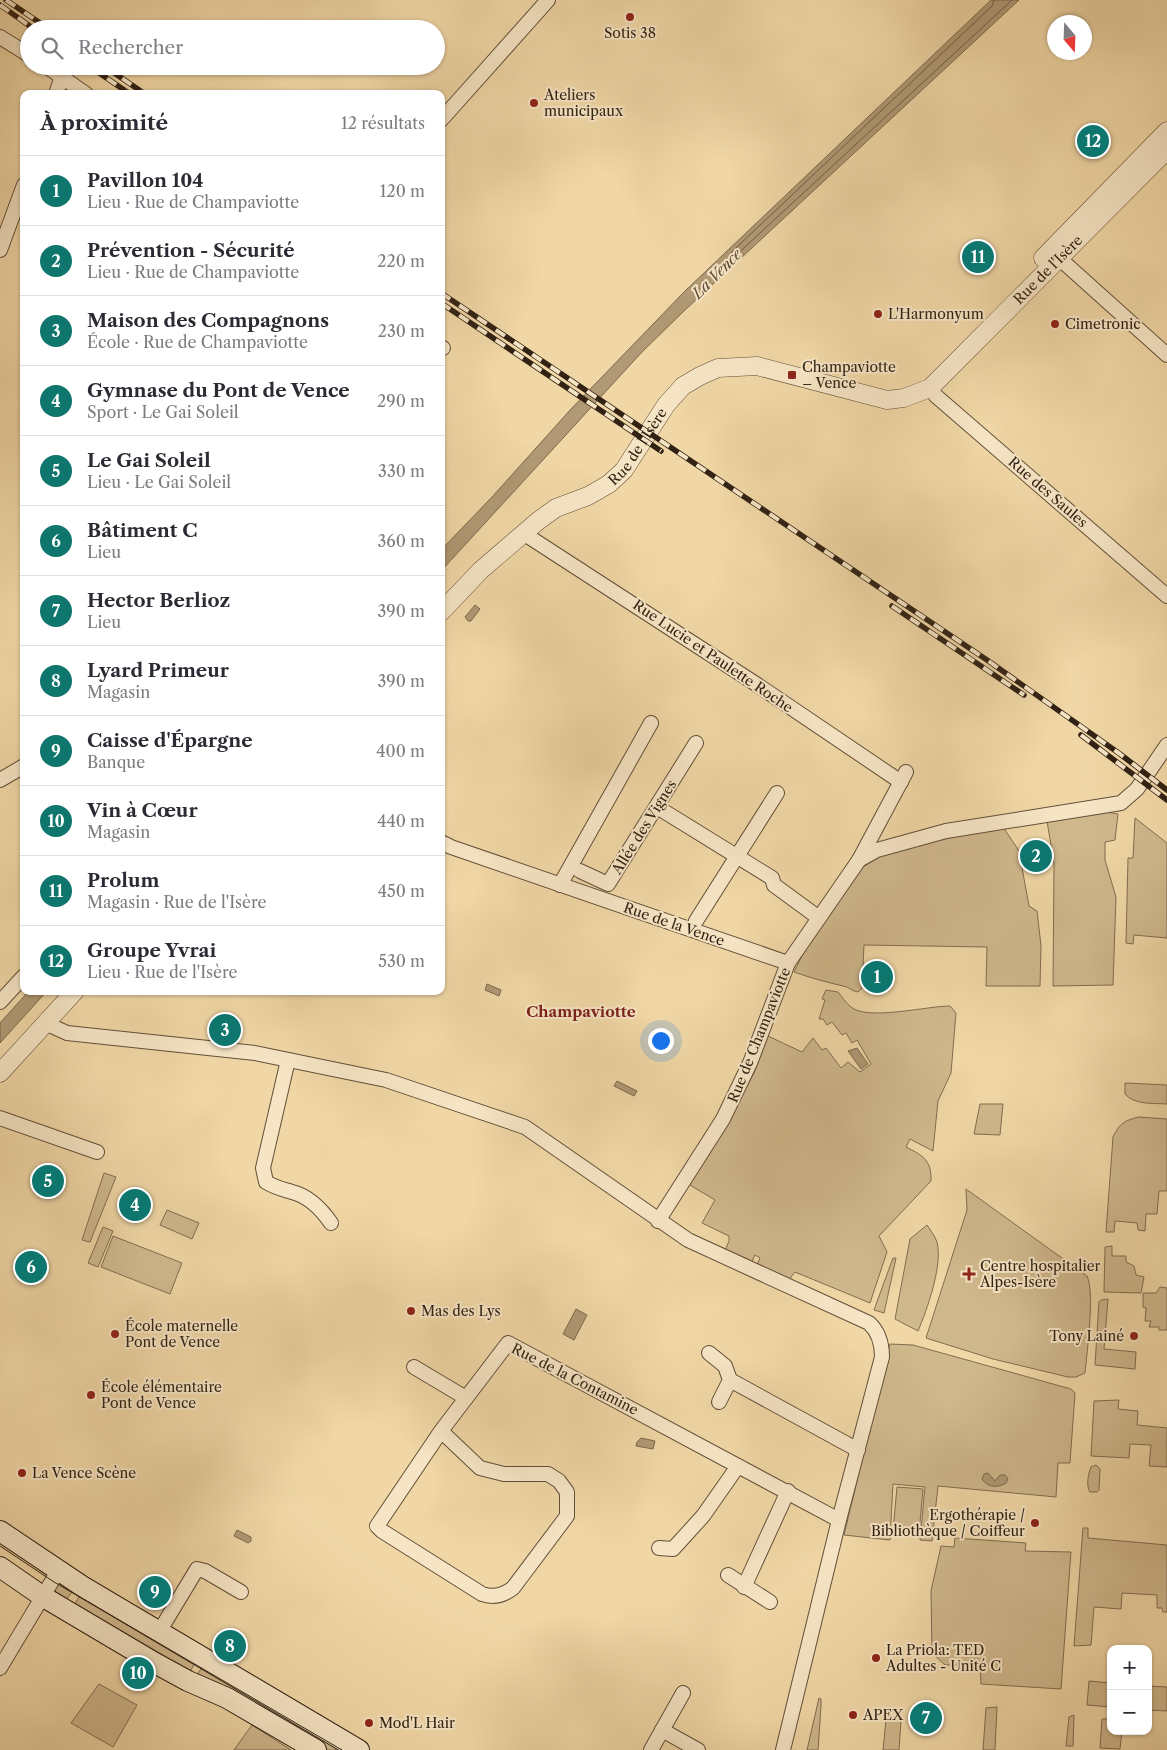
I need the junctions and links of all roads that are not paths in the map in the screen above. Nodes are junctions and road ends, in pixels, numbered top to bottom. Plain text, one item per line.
1 (548, 0) edge
2 (0, 37) edge
3 (20, 49) edge
4 (62, 76) joint
5 (57, 90) edge
6 (81, 90) edge
7 (445, 116) edge
8 (1167, 131) edge
9 (1167, 150) edge
10 (20, 196) edge
11 (0, 250) edge
12 (1059, 258) junction
13 (1167, 355) edge
14 (931, 379) junction
15 (523, 533) junction
16 (1167, 596) edge
17 (445, 608) edge
18 (651, 723) dead end
19 (696, 743) dead end
20 (1164, 752) edge
21 (20, 768) edge
22 (0, 780) edge
23 (777, 792) dead end
24 (657, 806) junction
25 (445, 843) edge
26 (738, 856) junction
27 (859, 860) junction
28 (580, 871) dead end
29 (560, 885) junction
30 (819, 918) junction
31 (696, 921) dead end
32 (788, 963) junction
33 (20, 980) edge
34 (71, 995) edge
35 (0, 1002) edge
36 (45, 1023) junction
37 (288, 1060) junction
38 (0, 1073) edge
39 (0, 1118) edge
40 (97, 1152) dead end
41 (658, 1221) junction
42 (331, 1223) dead end
43 (709, 1353) dead end
44 (414, 1367) dead end
45 (730, 1380) junction
46 (466, 1398) junction
47 (719, 1402) dead end
48 (441, 1431) junction
49 (858, 1450) junction
50 (738, 1466) junction
51 (788, 1491) junction
52 (838, 1520) junction
53 (0, 1531) edge
54 (659, 1548) dead end
55 (0, 1567) edge
56 (58, 1571) junction
57 (728, 1574) dead end
58 (744, 1587) junction
59 (241, 1592) dead end
60 (42, 1596) junction
61 (770, 1602) dead end
62 (159, 1632) junction
63 (0, 1668) edge
64 (683, 1693) dead end
65 (662, 1730) junction
66 (316, 1750) edge
67 (359, 1750) edge
68 (651, 1750) edge
69 (698, 1750) edge
70 (783, 1750) edge

1 - 7 street
2 - 3 street
4 - 5 street
4 - 6 street
8 - 14 street, Rue de l'Isère
9 - 12 street, Rue de l'Isère
10 - 11 street
12 - 13 street
12 - 14 street, Rue de l'Isère
14 - 15 street, Rue de l'Isère
14 - 16 street, Rue des Saules
15 - 17 street, Rue de l'Isère
15 - 27 street, Rue Lucie et Paulette Roche
18 - 29 street
19 - 24 street, Allée des Vignes
20 - 27 street, Rue de Champaviotte
21 - 22 street
23 - 26 street
24 - 26 street
24 - 28 street, Allée des Vignes
25 - 29 street, Rue de la Vence
26 - 30 street
26 - 31 street
27 - 30 street, Rue de Champaviotte
29 - 32 street, Rue de la Vence
30 - 32 street, Rue de Champaviotte
32 - 41 street, Rue de Champaviotte
33 - 35 street
34 - 36 street
36 - 37 street
36 - 38 street
37 - 41 street
37 - 42 street
39 - 40 street
41 - 49 street
43 - 45 street
44 - 46 street
45 - 47 street
45 - 49 street
46 - 48 street, Rue de la Contamine
46 - 50 street, Rue de la Contamine
48 - 48 street, Rue de la Contamine
49 - 52 street
50 - 51 street, Rue de la Contamine
50 - 54 street
51 - 52 street, Rue de la Contamine
51 - 58 street
52 - 70 street
53 - 56 main road
55 - 60 main road
56 - 60 street
56 - 62 main road
57 - 58 street
58 - 61 street
59 - 62 street
60 - 63 street
60 - 66 main road
62 - 67 main road
64 - 65 street
65 - 68 street
65 - 69 street

